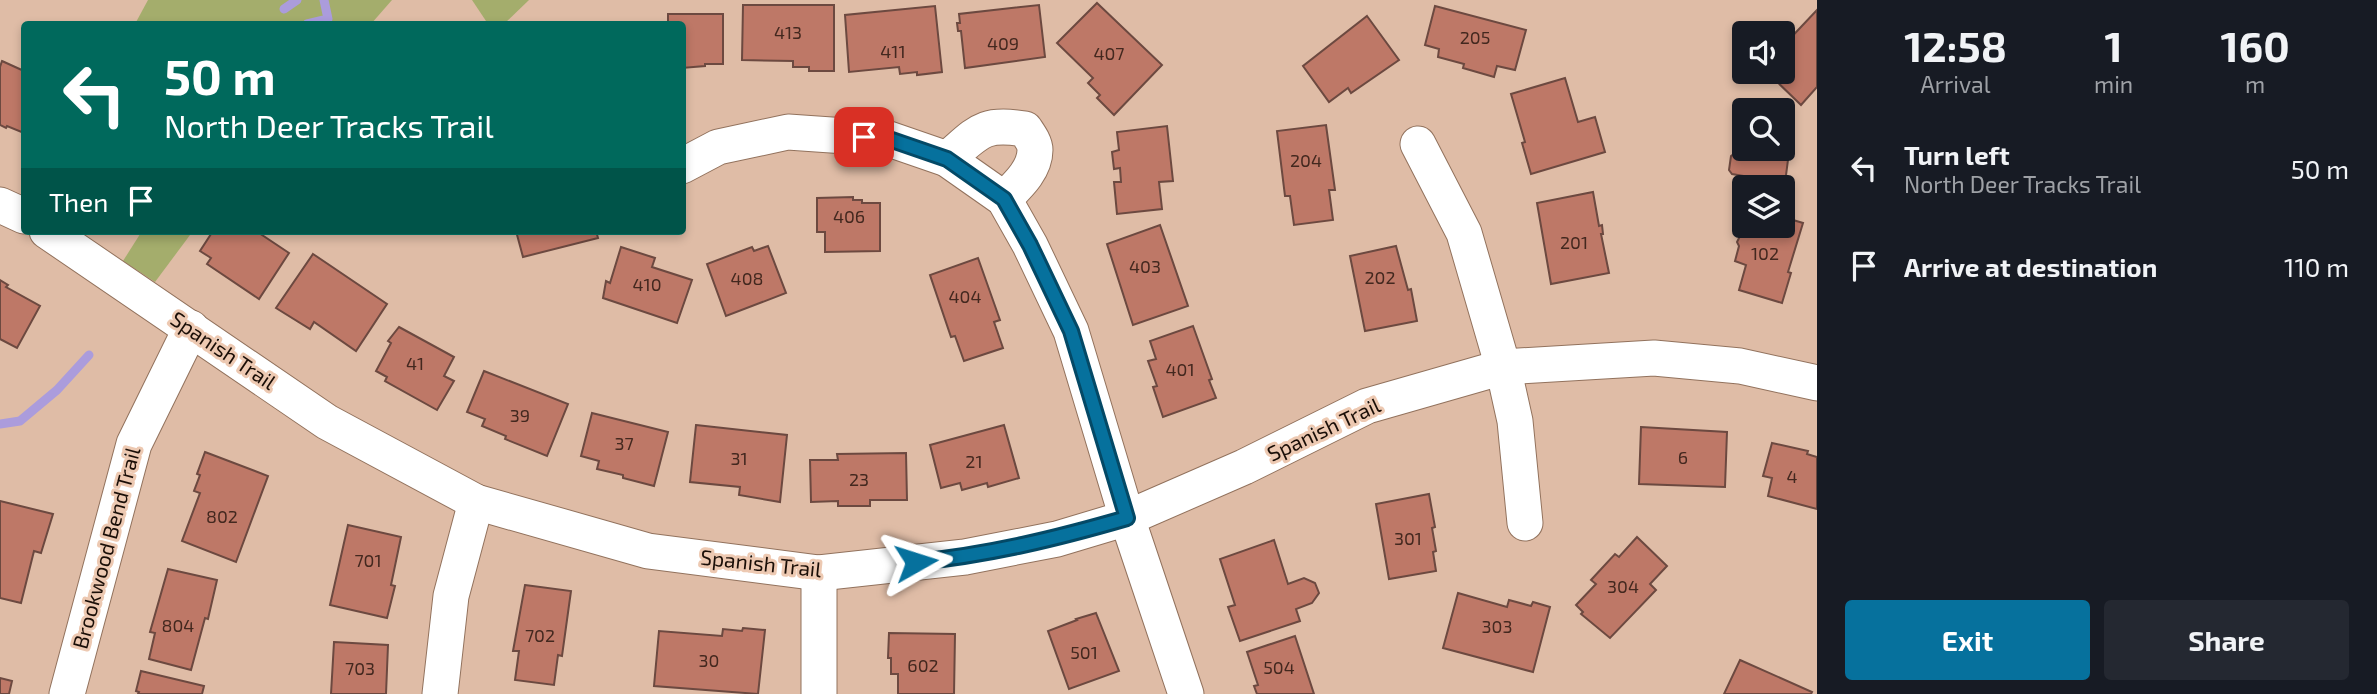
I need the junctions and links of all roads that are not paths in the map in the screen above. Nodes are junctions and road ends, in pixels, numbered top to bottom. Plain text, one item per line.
1 (1418, 144) dead end
2 (947, 159) junction
3 (686, 164) edge
4 (1004, 199) junction
5 (0, 205) edge
6 (21, 214) edge
7 (53, 235) edge
8 (191, 328) junction
9 (1503, 367) junction
10 (1817, 383) edge
11 (475, 502) junction
12 (1127, 518) junction
13 (1525, 523) dead end
14 (819, 573) junction
15 (68, 694) edge
16 (440, 694) edge
17 (819, 694) edge
18 (1186, 694) edge

1 - 9 street
2 - 3 street
2 - 4 street
2 - 4 street
4 - 12 street
5 - 6 street
7 - 8 street, Spanish Trail
8 - 11 street, Spanish Trail
8 - 15 street, Brookwood Bend Trail
9 - 10 street, Spanish Trail
9 - 12 street, Spanish Trail
9 - 13 street
11 - 14 street, Spanish Trail
11 - 16 street
12 - 14 street, Spanish Trail
12 - 18 street
14 - 17 street

